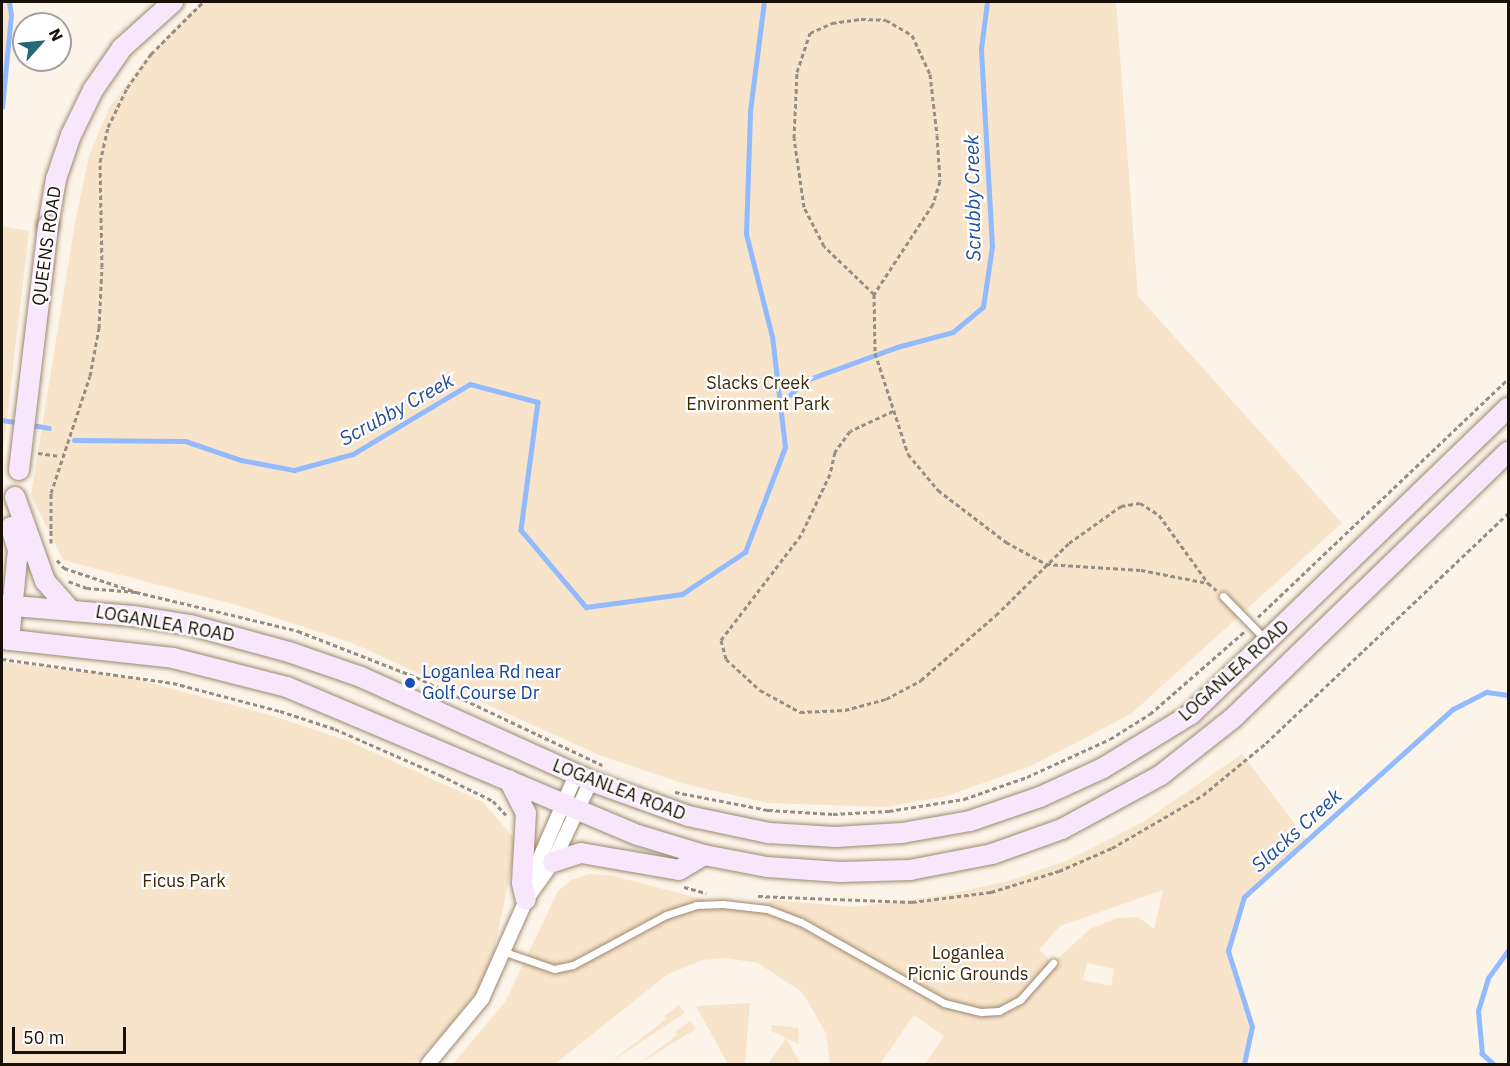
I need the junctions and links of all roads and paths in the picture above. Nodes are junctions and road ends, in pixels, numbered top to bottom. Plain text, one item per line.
1 (173, 2) edge
2 (203, 2) edge
3 (874, 294) junction
4 (1509, 379) edge
5 (1509, 408) edge
6 (893, 411) junction
7 (1509, 452) edge
8 (15, 497) junction
9 (11, 527) junction
10 (2, 545) edge
11 (1046, 564) junction
12 (45, 581) junction
13 (1208, 584) junction
14 (136, 592) junction
15 (1223, 596) joint
16 (8, 605) edge
17 (69, 609) junction
18 (1251, 624) junction
19 (5, 640) edge
20 (1268, 643) junction
21 (2, 659) edge
22 (607, 768) dead end
23 (584, 778) junction
24 (509, 780) junction
25 (668, 790) dead end
26 (571, 807) junction
27 (526, 825) junction
28 (704, 855) junction
29 (553, 862) junction
30 (530, 892) junction
31 (505, 952) junction
32 (1053, 963) dead end
33 (428, 1065) edge

1 - 8 main road, QUEENS ROAD, bridge
2 - 14 path
3 - 3 path
3 - 6 path
4 - 18 path
5 - 20 main road, LOGANLEA ROAD
6 - 11 path
6 - 11 path
7 - 28 main road, LOGANLEA ROAD
8 - 9 main road, QUEENS ROAD
8 - 12 main road
9 - 10 main road, QUEENS ROAD
9 - 16 main road, QUEENS ROAD
11 - 13 path
11 - 13 path
12 - 14 path
12 - 17 main road
13 - 15 path
14 - 22 path
15 - 18 lane
16 - 17 main road, LOGANLEA ROAD
16 - 19 main road, QUEENS ROAD
17 - 23 main road, LOGANLEA ROAD
18 - 20 lane
18 - 25 path
19 - 24 main road, LOGANLEA ROAD
20 - 23 main road, LOGANLEA ROAD
21 - 27 path
23 - 26 street
24 - 26 main road, LOGANLEA ROAD
24 - 27 main road
26 - 28 main road, LOGANLEA ROAD
26 - 29 street
26 - 30 street
27 - 30 main road
28 - 29 main road
29 - 30 street
30 - 31 street
31 - 32 lane
31 - 33 street

